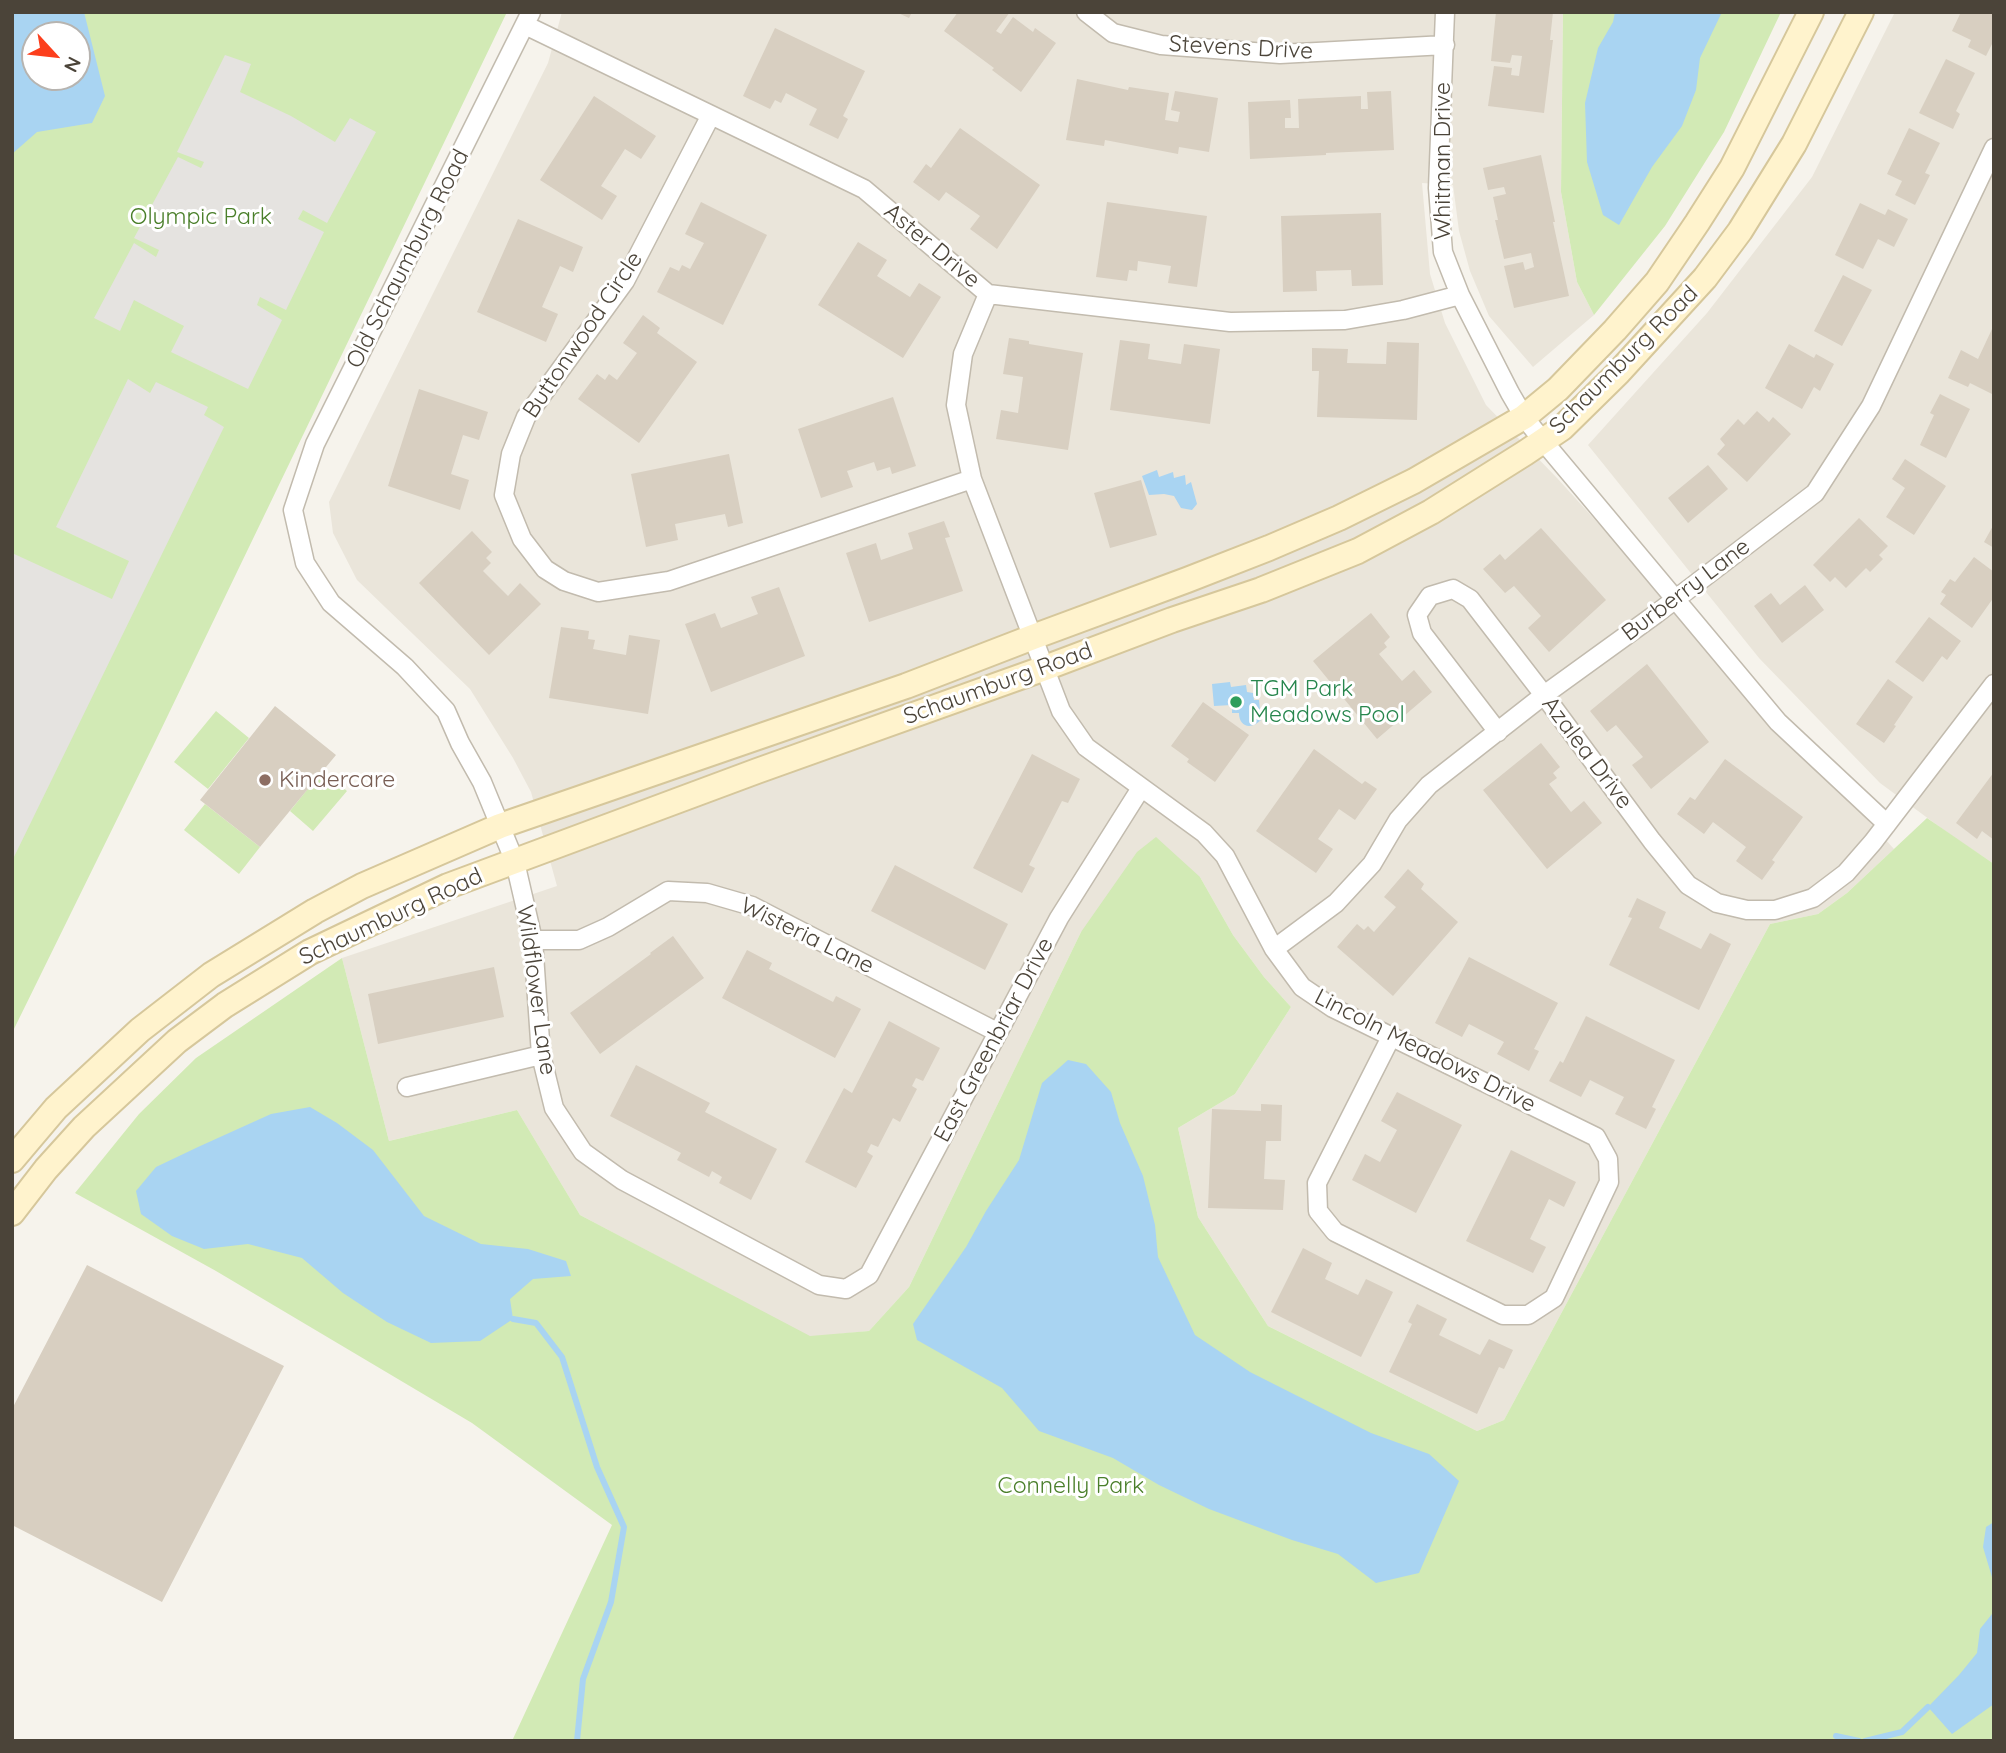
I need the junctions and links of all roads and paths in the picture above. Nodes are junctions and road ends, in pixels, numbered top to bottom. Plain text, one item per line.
1 (1086, 12) edge
2 (1446, 12) edge
3 (1811, 12) edge
4 (1861, 12) edge
5 (528, 18) edge
6 (1445, 45) junction
7 (711, 115) junction
8 (1994, 148) edge
9 (988, 293) junction
10 (1460, 295) junction
11 (1524, 416) junction
12 (1543, 441) junction
13 (972, 480) junction
14 (293, 510) joint
15 (1675, 598) junction
16 (1033, 637) junction
17 (1045, 668) junction
18 (1994, 684) edge
19 (1544, 695) junction
20 (1498, 732) junction
21 (1141, 788) junction
22 (1887, 824) junction
23 (500, 826) junction
24 (515, 862) junction
25 (533, 940) junction
26 (1274, 949) junction
27 (997, 1032) junction
28 (1391, 1037) junction
29 (541, 1055) junction
30 (407, 1087) dead end
31 (12, 1160) edge
32 (12, 1213) edge
33 (846, 1289) joint

1 - 6 street, Stevens Drive
2 - 6 street, Whitman Drive
3 - 11 street, Schaumburg Road
4 - 12 street, Schaumburg Road
5 - 7 street, Aster Drive
5 - 14 street, Old Schaumburg Road
6 - 10 street, Whitman Drive
7 - 9 street, Aster Drive
7 - 13 street, Buttonwood Circle
8 - 15 street, Burberry Lane
9 - 10 street, Aster Drive
9 - 13 street, Lincoln Meadows Drive
10 - 11 street, Whitman Drive
11 - 12 street, Whitman Drive
11 - 16 street, Schaumburg Road
12 - 15 street, Whitman Drive
12 - 17 street, Schaumburg Road
13 - 16 street, Lincoln Meadows Drive
14 - 23 street, Wildflower Lane
15 - 19 street, Burberry Lane
15 - 22 street, Whitman Drive
16 - 17 street, Lincoln Meadows Drive
16 - 23 street, Schaumburg Road
17 - 21 street, Lincoln Meadows Drive
17 - 24 street, Schaumburg Road
18 - 22 street, Azalea Drive
19 - 20 street, Burberry Lane
19 - 20 street, Azalea Drive
19 - 22 street, Azalea Drive
20 - 26 street, Burberry Lane
21 - 26 street, Lincoln Meadows Drive
21 - 27 street, East Greenbriar Drive
23 - 24 street, Wildflower Lane
23 - 31 street, Schaumburg Road
24 - 25 street, Wildflower Lane
24 - 32 street, Schaumburg Road
25 - 27 street, Wisteria Lane
25 - 29 street, Wildflower Lane
26 - 28 street, Lincoln Meadows Drive
27 - 33 street, East Greenbriar Drive
28 - 28 street, Lincoln Meadows Drive
29 - 30 street
29 - 33 street, Wildflower Lane

